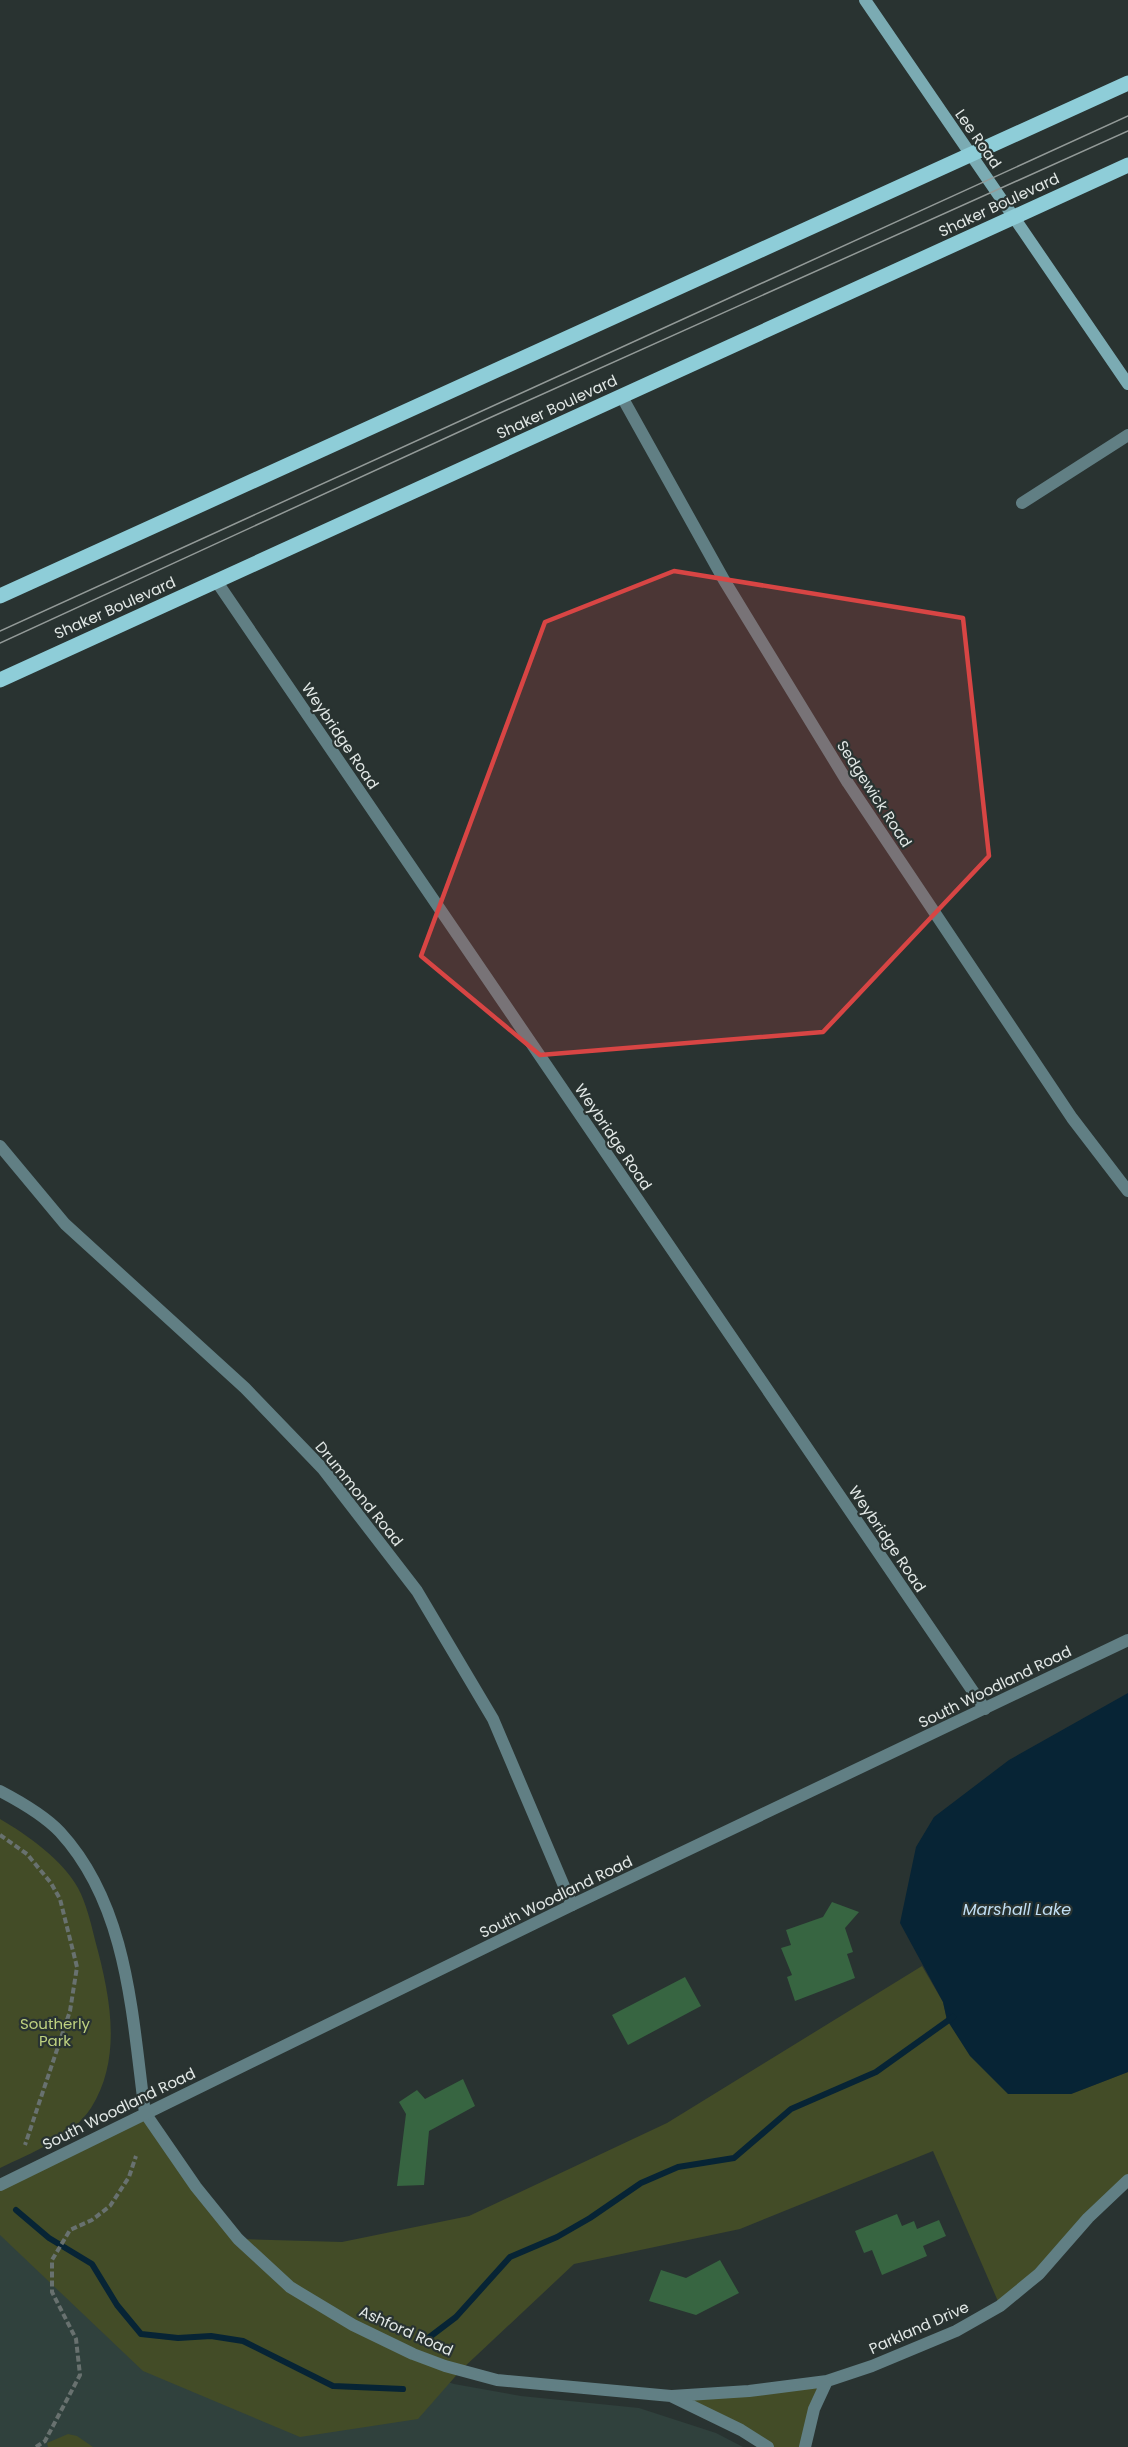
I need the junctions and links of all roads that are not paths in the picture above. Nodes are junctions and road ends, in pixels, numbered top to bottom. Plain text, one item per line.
1 (865, 0) edge
2 (1128, 83) edge
3 (970, 155) junction
4 (1128, 165) edge
5 (1014, 217) junction
6 (1128, 384) edge
7 (622, 397) junction
8 (1128, 435) edge
9 (1022, 503) dead end
10 (217, 582) junction
11 (0, 596) edge
12 (0, 680) edge
13 (0, 1146) edge
14 (1128, 1191) edge
15 (1128, 1640) edge
16 (985, 1709) junction
17 (0, 1791) edge
18 (572, 1905) junction
19 (145, 2113) junction
20 (1128, 2180) edge
21 (0, 2185) edge
22 (827, 2381) junction
23 (671, 2396) junction
24 (768, 2447) edge
25 (805, 2447) edge

1 - 3 main road, Lee Road
2 - 3 main road
3 - 5 main road, Lee Road
3 - 11 main road
4 - 5 main road, Shaker Boulevard
5 - 6 main road, Lee Road
5 - 7 main road, Shaker Boulevard
7 - 10 main road, Shaker Boulevard
7 - 14 street, Sedgewick Road
8 - 9 street
10 - 12 main road, Shaker Boulevard
10 - 16 street, Weybridge Road
13 - 18 street, Drummond Road
15 - 16 street, South Woodland Road
16 - 18 street, South Woodland Road
17 - 19 street
18 - 19 street, South Woodland Road
19 - 21 street, South Woodland Road
19 - 23 street, Ashford Road
20 - 22 street, Parkland Drive
22 - 23 street, Parkland Drive
22 - 25 street
23 - 24 street, Ashford Road

